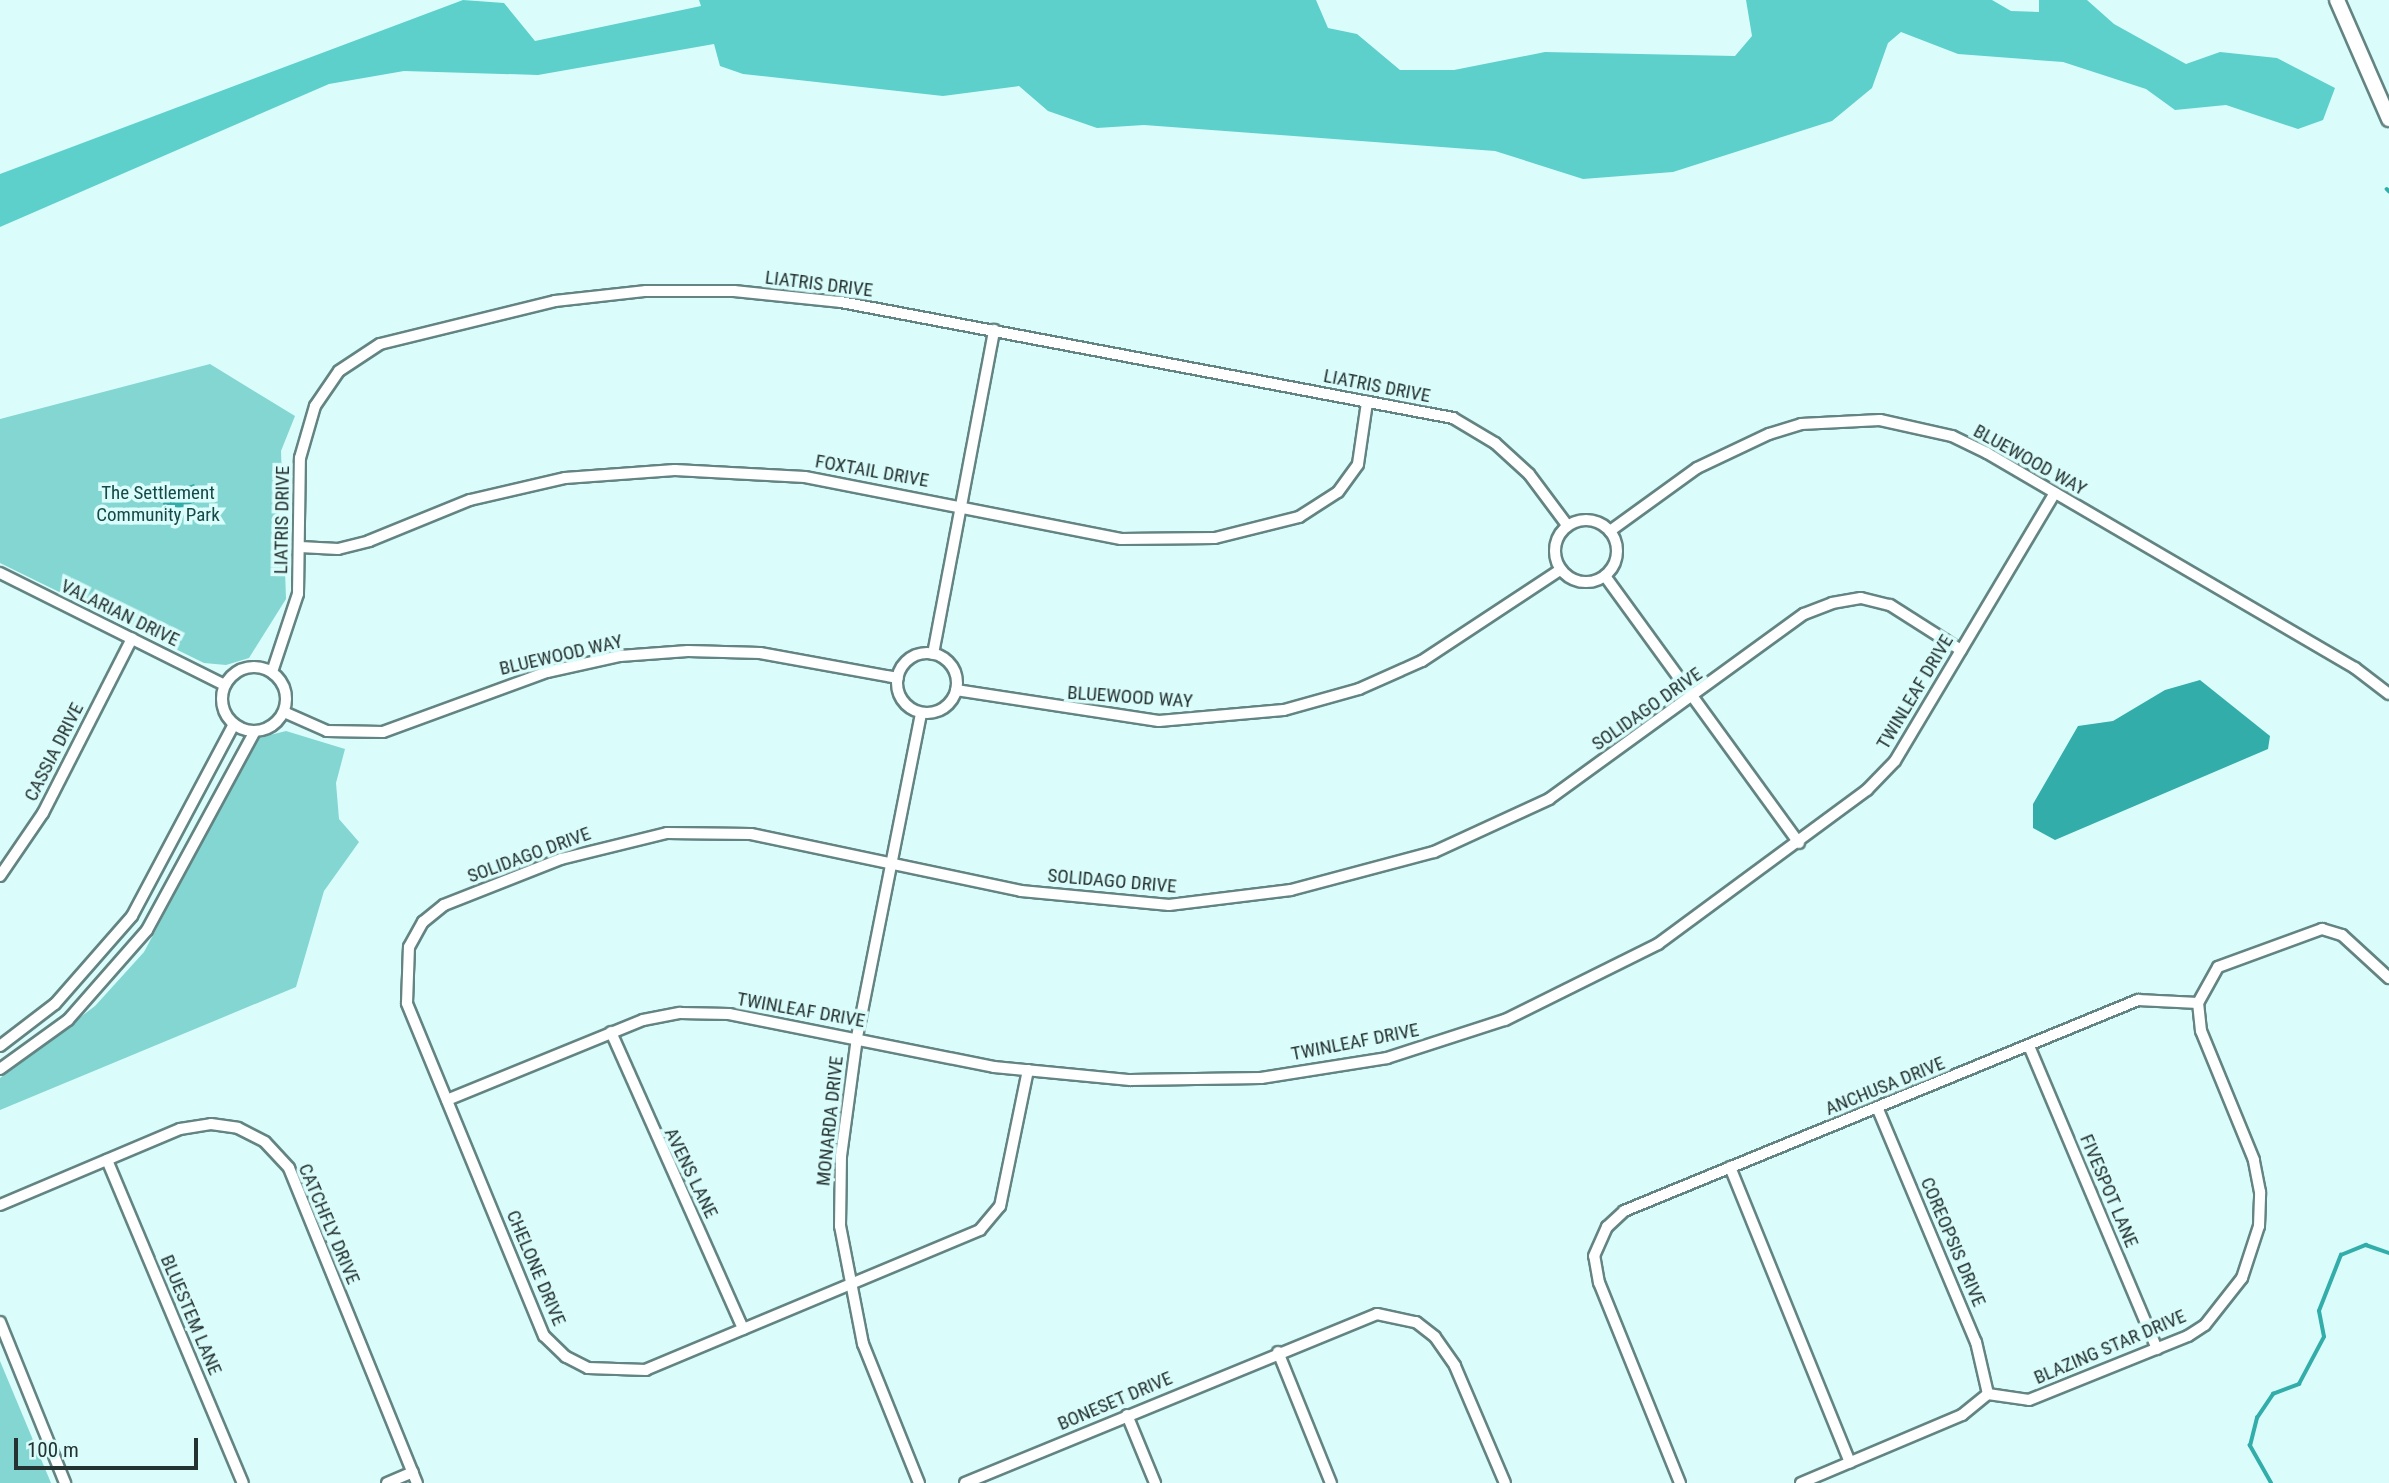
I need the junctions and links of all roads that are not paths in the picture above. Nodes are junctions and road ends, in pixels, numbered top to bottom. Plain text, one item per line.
1 (2337, 0) edge
2 (2389, 119) edge
3 (994, 330) junction
4 (1367, 402) junction
5 (2055, 493) junction
6 (961, 505) junction
7 (1567, 526) junction
8 (1610, 531) junction
9 (300, 547) junction
10 (1560, 570) junction
11 (0, 573) edge
12 (1605, 576) junction
13 (132, 638) junction
14 (1961, 650) junction
15 (933, 654) junction
16 (272, 672) junction
17 (898, 678) junction
18 (2376, 684) junction
19 (225, 685) junction
20 (956, 690) junction
21 (2389, 694) edge
22 (1694, 698) junction
23 (2389, 704) edge
24 (284, 712) junction
25 (921, 713) junction
26 (234, 724) junction
27 (255, 731) junction
28 (1799, 843) junction
29 (893, 862) junction
30 (0, 876) edge
31 (2389, 978) edge
32 (2198, 1003) junction
33 (611, 1032) junction
34 (857, 1037) junction
35 (0, 1046) edge
36 (2029, 1046) junction
37 (0, 1069) edge
38 (1028, 1070) junction
39 (447, 1100) junction
40 (1877, 1107) junction
41 (107, 1160) junction
42 (1730, 1167) junction
43 (0, 1205) edge
44 (848, 1284) junction
45 (0, 1322) edge
46 (743, 1329) junction
47 (2157, 1349) junction
48 (1278, 1352) junction
49 (1988, 1394) junction
50 (1127, 1415) junction
51 (1850, 1463) junction
52 (413, 1472) junction
53 (65, 1483) edge
54 (243, 1483) edge
55 (387, 1483) edge
56 (417, 1483) edge
57 (919, 1483) edge
58 (965, 1483) edge
59 (1155, 1483) edge
60 (1331, 1483) edge
61 (1505, 1483) edge
62 (1680, 1483) edge
63 (1801, 1483) edge

1 - 2 street
3 - 4 street, LIATRIS DRIVE
3 - 6 street
3 - 9 street, LIATRIS DRIVE
4 - 6 street, FOXTAIL DRIVE
4 - 7 street, LIATRIS DRIVE
5 - 8 street, BLUEWOOD WAY
5 - 14 street, TWINLEAF DRIVE
5 - 18 street, BLUEWOOD WAY
6 - 9 street, FOXTAIL DRIVE
6 - 15 street
7 - 8 street
7 - 10 street
8 - 12 street
9 - 16 street, LIATRIS DRIVE
10 - 12 street
10 - 20 street, BLUEWOOD WAY
11 - 13 street, VALARIAN DRIVE
12 - 22 street
13 - 19 street, VALARIAN DRIVE
13 - 30 street, CASSIA DRIVE
14 - 22 street, SOLIDAGO DRIVE
14 - 28 street, TWINLEAF DRIVE
15 - 17 street
15 - 20 street
16 - 19 street
16 - 24 street
17 - 24 street, BLUEWOOD WAY
17 - 25 street
18 - 21 street, BLUEWOOD WAY
18 - 23 street, BLUEWOOD WAY
19 - 26 street
20 - 25 street
22 - 28 street
22 - 29 street, SOLIDAGO DRIVE
24 - 27 street
25 - 29 street, MONARDA DRIVE
26 - 27 street
26 - 35 street
27 - 37 street
28 - 38 street, TWINLEAF DRIVE
29 - 34 street, MONARDA DRIVE
29 - 39 street, SOLIDAGO DRIVE
31 - 32 street
32 - 36 street, ANCHUSA DRIVE
32 - 47 street, BLAZING STAR DRIVE
33 - 34 street, TWINLEAF DRIVE
33 - 39 street, TWINLEAF DRIVE
33 - 46 street, AVENS LANE
34 - 38 street, TWINLEAF DRIVE
34 - 44 street, MONARDA DRIVE
36 - 40 street, ANCHUSA DRIVE
36 - 47 street, FIVESPOT LANE
38 - 44 street, CHELONE DRIVE
39 - 46 street, CHELONE DRIVE
40 - 42 street, ANCHUSA DRIVE
40 - 49 street, COREOPSIS DRIVE
41 - 43 street, CATCHFLY DRIVE
41 - 52 street, CATCHFLY DRIVE
41 - 54 street, BLUESTEM LANE
42 - 51 street
42 - 62 street, ANCHUSA DRIVE
44 - 46 street, CHELONE DRIVE
44 - 57 street, MONARDA DRIVE
45 - 53 street
47 - 49 street, BLAZING STAR DRIVE
48 - 50 street, BONESET DRIVE
48 - 60 street
48 - 61 street, BONESET DRIVE
49 - 51 street
50 - 58 street, BONESET DRIVE
50 - 59 street
51 - 63 street
52 - 55 street
52 - 56 street, CATCHFLY DRIVE

